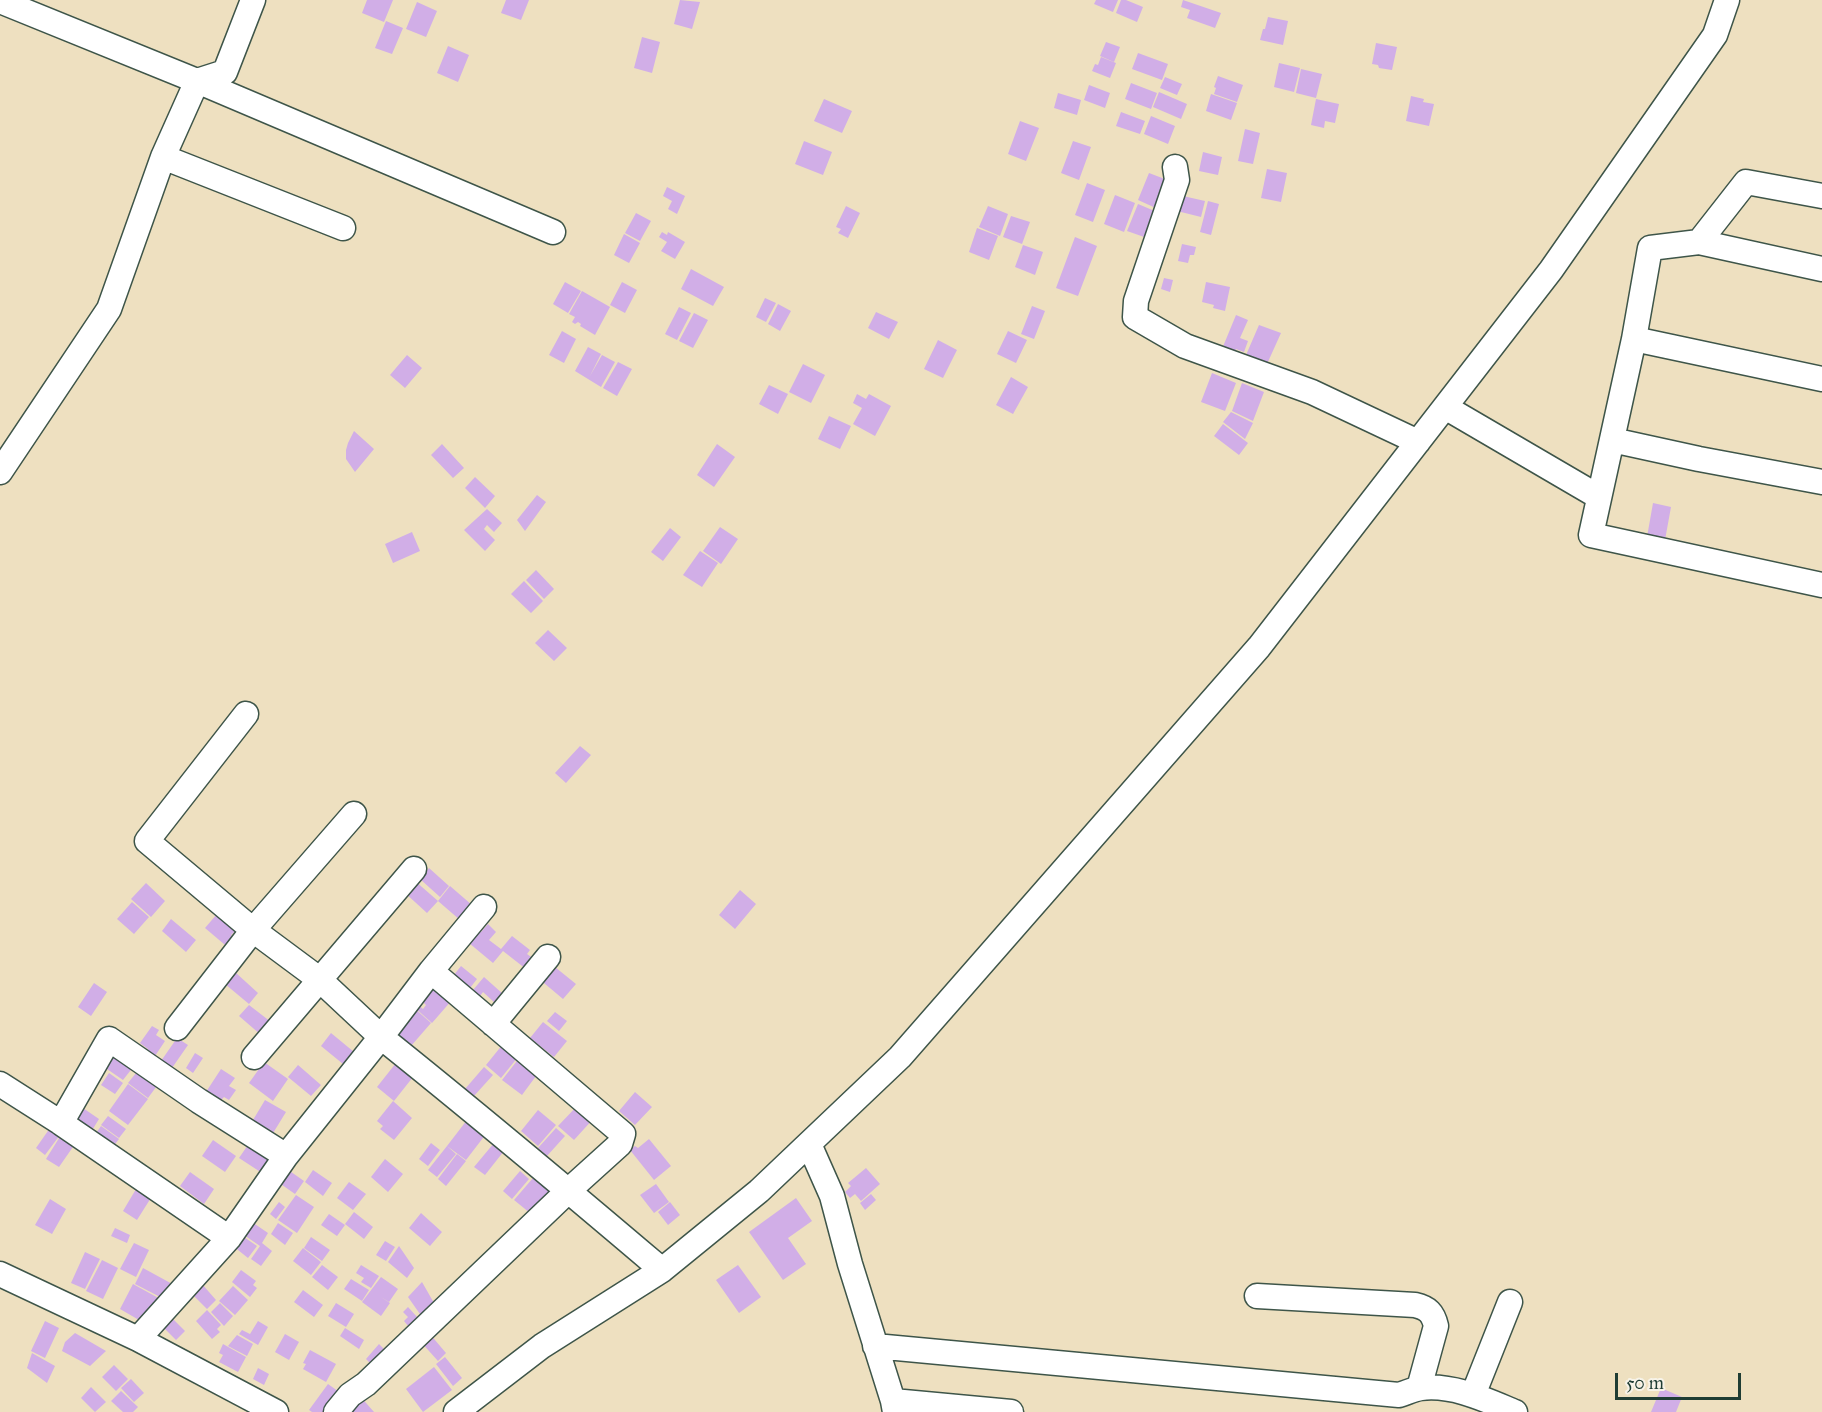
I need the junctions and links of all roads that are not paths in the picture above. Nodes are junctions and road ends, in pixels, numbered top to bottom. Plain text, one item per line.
1 (253, 0) edge
2 (1727, 0) edge
3 (0, 1) edge
4 (197, 81) junction
5 (164, 157) junction
6 (1175, 167) dead end
7 (1822, 196) edge
8 (343, 228) dead end
9 (553, 232) dead end
10 (1699, 242) junction
11 (1822, 269) edge
12 (1634, 339) junction
13 (1822, 380) edge
14 (1445, 407) junction
15 (1612, 440) junction
16 (1418, 442) junction
17 (0, 472) edge
18 (1822, 482) edge
19 (1599, 497) junction
20 (1822, 585) edge
21 (246, 714) dead end
22 (354, 814) dead end
23 (414, 869) dead end
24 (484, 907) dead end
25 (253, 930) junction
26 (548, 957) dead end
27 (431, 971) junction
28 (319, 979) junction
29 (493, 1024) junction
30 (177, 1028) dead end
31 (381, 1037) junction
32 (254, 1057) dead end
33 (0, 1084) edge
34 (61, 1123) junction
35 (809, 1143) junction
36 (286, 1156) junction
37 (568, 1191) junction
38 (229, 1238) junction
39 (662, 1270) junction
40 (0, 1274) edge
41 (1257, 1296) dead end
42 (1510, 1302) dead end
43 (138, 1340) junction
44 (875, 1346) junction
45 (1419, 1388) junction
46 (1473, 1395) junction
47 (894, 1406) edge
48 (276, 1412) edge
49 (336, 1412) edge
50 (456, 1412) edge
51 (1011, 1412) edge
52 (1515, 1412) edge

1 - 4 street
2 - 14 street
3 - 4 street
4 - 5 street
4 - 9 street
5 - 8 street
5 - 17 street
6 - 16 street
7 - 10 street
10 - 11 street
10 - 12 street
12 - 13 street
12 - 15 street
14 - 16 street
14 - 19 street
15 - 18 street
15 - 19 street
16 - 35 street
19 - 20 street
21 - 25 street
22 - 25 street
23 - 28 street
24 - 27 street
25 - 28 street
25 - 30 street
26 - 29 street
27 - 29 street
27 - 31 street
28 - 31 street
28 - 32 street
29 - 37 street
31 - 36 street
31 - 37 street
33 - 34 street
34 - 36 street
34 - 38 street
35 - 39 street
35 - 44 street
36 - 38 street
37 - 39 street
37 - 49 street
38 - 43 street
39 - 50 street
40 - 43 street
41 - 45 street
42 - 46 street
43 - 48 street
44 - 45 street
44 - 47 street
45 - 46 street
46 - 52 street
47 - 51 street

